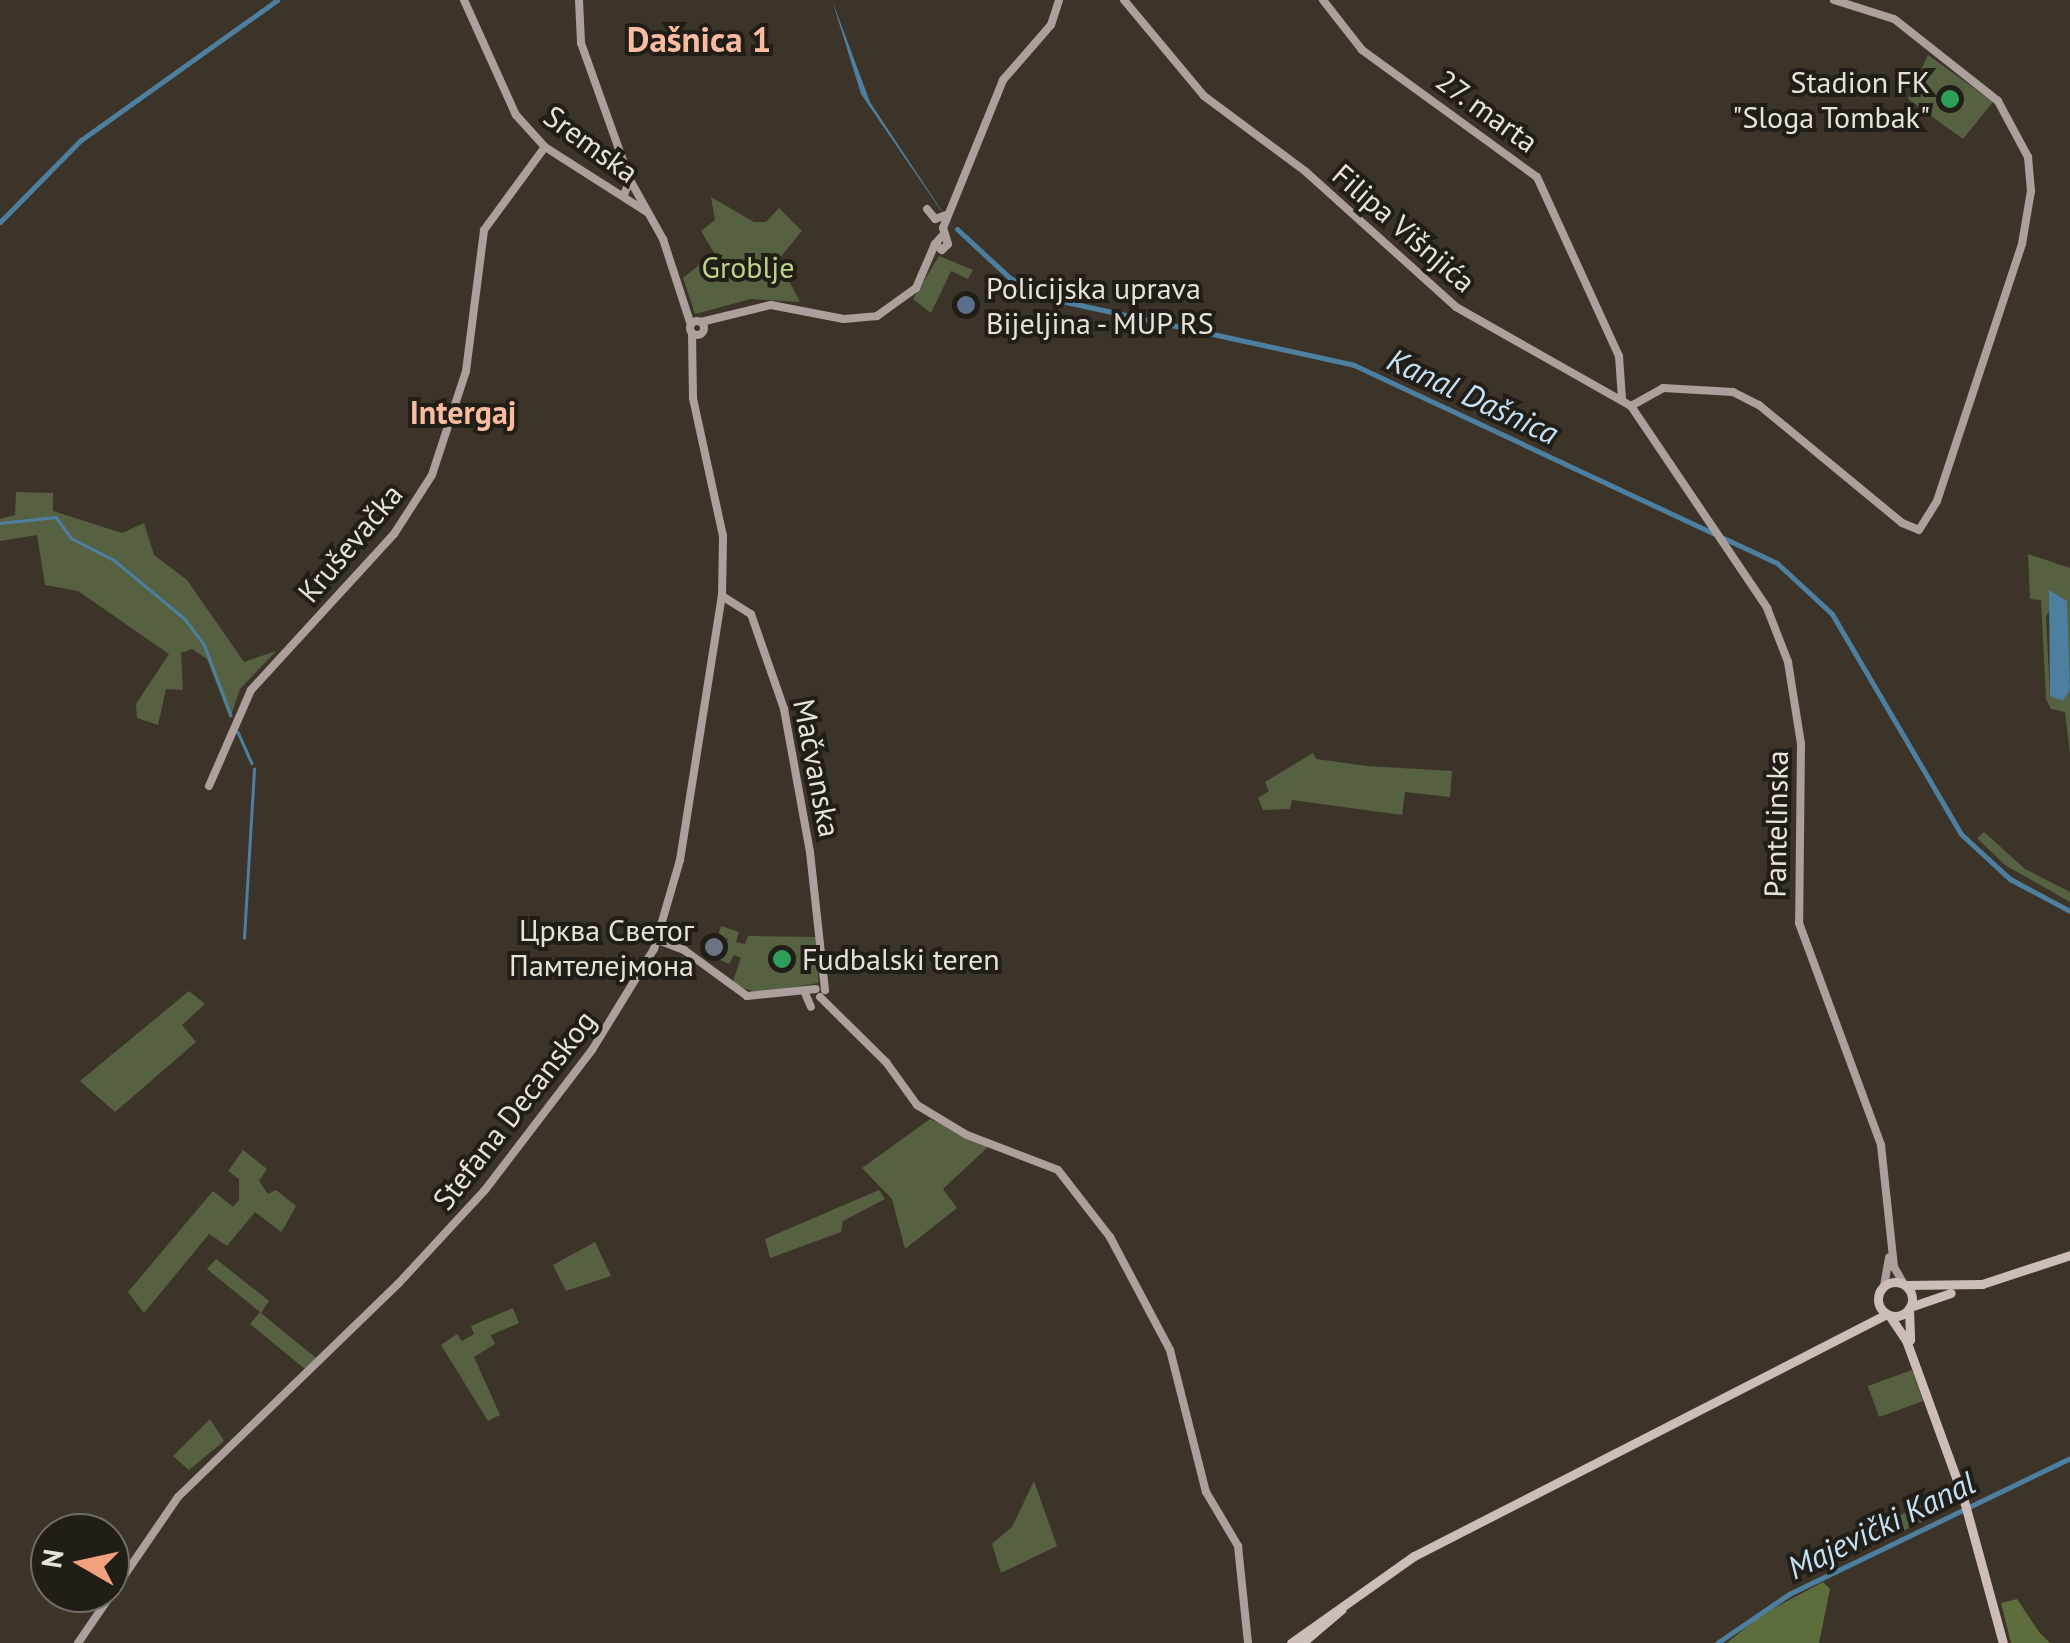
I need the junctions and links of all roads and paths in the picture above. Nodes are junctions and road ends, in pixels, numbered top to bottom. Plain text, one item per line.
1 (464, 0) edge
2 (580, 0) edge
3 (1059, 0) edge
4 (1124, 0) edge
5 (1324, 0) edge
6 (1834, 0) edge
7 (546, 146) junction
8 (630, 180) junction
9 (624, 195) junction
10 (928, 209) dead end
11 (647, 212) junction
12 (944, 220) junction
13 (698, 328) junction
14 (680, 348) dead end
15 (692, 356) junction
16 (1622, 398) junction
17 (1630, 406) junction
18 (1703, 517) joint
19 (722, 596) junction
20 (209, 786) dead end
21 (658, 940) junction
22 (802, 992) junction
23 (820, 992) junction
24 (811, 1008) dead end
25 (1892, 1227) junction
26 (2070, 1255) edge
27 (1982, 1284) junction
28 (1905, 1285) junction
29 (1881, 1290) junction
30 (1909, 1308) junction
31 (1888, 1314) junction
32 (1834, 1336) junction
33 (1916, 1367) junction
34 (1366, 1587) junction
35 (78, 1643) edge
36 (1250, 1643) edge
37 (1291, 1643) edge
38 (1302, 1643) edge
39 (2003, 1643) edge

1 - 7 main road, Sremska
2 - 8 main road, Stefana Decanskog
3 - 12 main road
4 - 16 main road, Filipa Višnjića
5 - 16 main road, 27. marta
6 - 17 main road
7 - 9 main road, Sremska
7 - 20 main road, Kruševačka
8 - 9 main road
8 - 11 main road, Stefana Decanskog
9 - 11 main road, Sremska
10 - 12 main road
11 - 13 main road, Stefana Decanskog
12 - 13 main road
13 - 15 main road, Stefana Decanskog
14 - 15 main road
15 - 19 main road, Stefana Decanskog
16 - 17 main road, Filipa Višnjića
17 - 18 main road, Filipa Višnjića
18 - 25 main road, Pantelinska
19 - 21 main road, Stefana Decanskog
19 - 23 main road, Mačvanska
21 - 22 main road
21 - 35 main road, Stefana Decanskog
22 - 23 main road
22 - 24 main road
23 - 36 main road
25 - 28 main road
25 - 29 main road
26 - 27 main road
27 - 28 main road
27 - 30 main road
28 - 29 main road
28 - 30 main road
29 - 31 main road
29 - 32 main road
30 - 31 main road
30 - 33 main road
31 - 32 main road
31 - 33 main road
32 - 34 main road
33 - 39 main road
34 - 37 main road
34 - 38 main road

